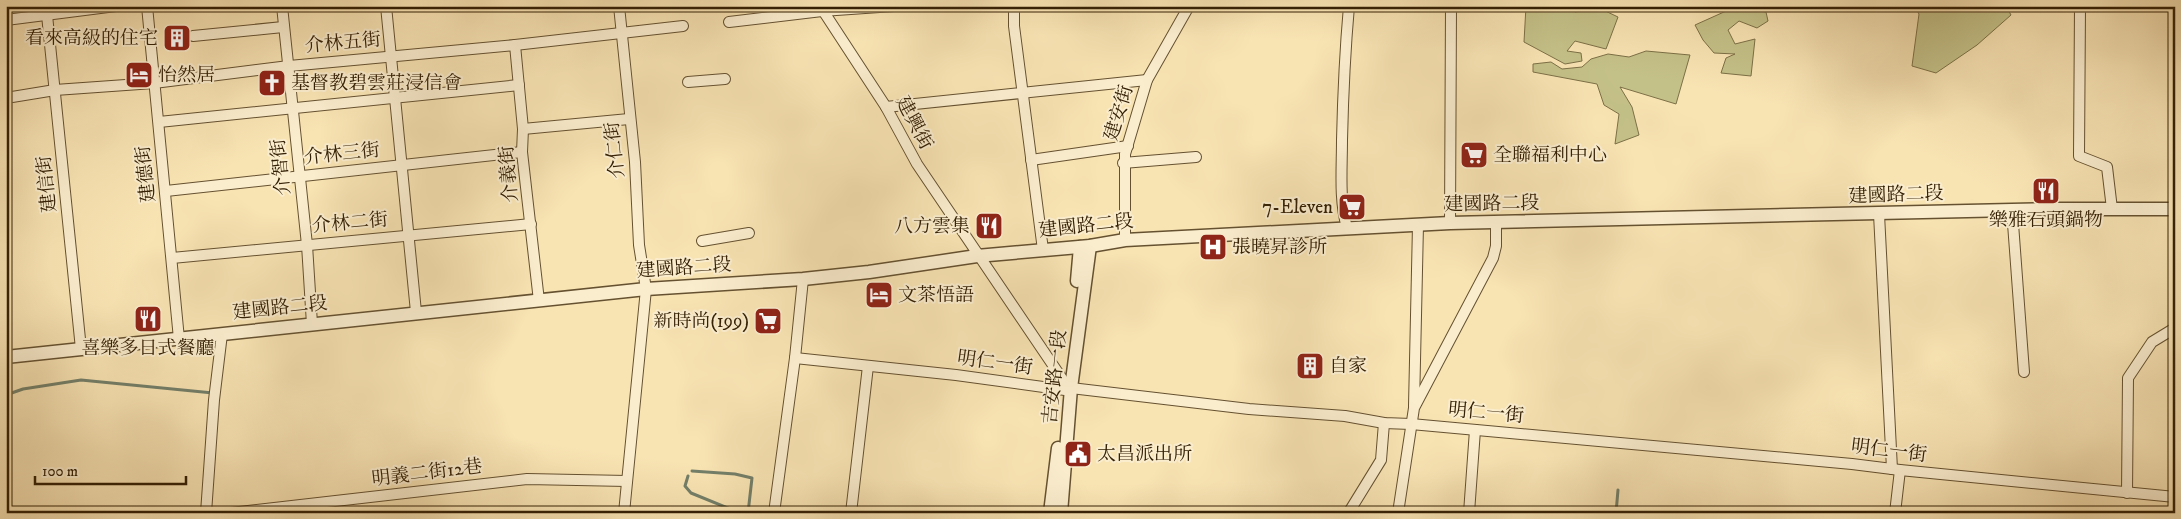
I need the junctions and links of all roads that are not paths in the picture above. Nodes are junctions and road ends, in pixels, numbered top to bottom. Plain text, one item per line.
1 (116, 6) edge
2 (147, 6) edge
3 (282, 6) edge
4 (386, 6) edge
5 (619, 6) edge
6 (894, 6) edge
7 (1014, 6) edge
8 (1190, 6) edge
9 (1349, 6) edge
10 (1451, 6) edge
11 (2080, 6) edge
12 (821, 9) edge
13 (47, 15) junction
14 (6, 20) edge
15 (729, 22) dead end
16 (683, 26) dead end
17 (283, 27) junction
18 (621, 32) junction
19 (193, 36) dead end
20 (515, 45) junction
21 (392, 56) junction
22 (289, 66) junction
23 (725, 79) dead end
24 (1146, 80) junction
25 (688, 82) dead end
26 (154, 83) junction
27 (519, 85) junction
28 (56, 90) junction
29 (1022, 93) junction
30 (6, 98) edge
31 (395, 98) junction
32 (886, 107) junction
33 (292, 108) junction
34 (629, 119) junction
35 (159, 122) junction
36 (523, 129) junction
37 (1128, 146) junction
38 (522, 152) junction
39 (1196, 157) dead end
40 (1031, 160) junction
41 (1124, 163) junction
42 (402, 165) junction
43 (300, 176) junction
44 (166, 190) junction
45 (2112, 209) junction
46 (2175, 209) edge
47 (2012, 210) junction
48 (1879, 214) junction
49 (1450, 223) junction
50 (1496, 223) junction
51 (531, 224) junction
52 (1418, 225) junction
53 (1347, 228) junction
54 (749, 233) dead end
55 (409, 235) junction
56 (1125, 240) junction
57 (702, 241) dead end
58 (307, 245) junction
59 (1085, 246) junction
60 (1043, 250) junction
61 (977, 256) junction
62 (172, 258) junction
63 (803, 278) junction
64 (646, 289) junction
65 (539, 301) junction
66 (416, 312) junction
67 (312, 324) junction
68 (2175, 328) edge
69 (222, 334) junction
70 (180, 340) junction
71 (81, 349) junction
72 (6, 357) edge
73 (795, 358) junction
74 (868, 366) junction
75 (2024, 372) dead end
76 (1067, 387) junction
77 (1414, 408) junction
78 (1384, 424) junction
79 (1411, 424) junction
80 (1475, 430) junction
81 (1896, 470) junction
82 (627, 481) junction
83 (2127, 493) junction
84 (2175, 497) edge
85 (1349, 512) edge
86 (206, 513) edge
87 (231, 513) edge
88 (624, 513) edge
89 (774, 513) edge
90 (851, 513) edge
91 (1050, 513) edge
92 (1060, 513) edge
93 (1398, 513) edge
94 (1469, 513) edge
95 (1895, 513) edge

1 - 13 street
2 - 26 street, 建德街
3 - 17 street, 介智街
4 - 21 street
5 - 18 street, 介仁街
6 - 12 street
7 - 29 street
8 - 24 street, 建安街
9 - 53 street
10 - 49 street
11 - 45 street
12 - 15 street
12 - 32 street, 建興街
13 - 14 street
13 - 28 street, 建信街
16 - 18 street, 介林五街
17 - 19 street
17 - 22 street, 介智街
18 - 20 street, 介林五街
18 - 34 street, 介仁街
20 - 21 street, 介林五街
20 - 27 street, 介義街
21 - 22 street, 介林五街
21 - 31 street
22 - 26 street, 介林五街
22 - 33 street, 介智街
23 - 25 street
24 - 29 street
24 - 37 street, 建安街
26 - 28 street, 介林五街
26 - 35 street, 建德街
27 - 31 street
27 - 36 street, 介義街
28 - 30 street, 介林五街
28 - 71 street, 建信街
29 - 32 street
29 - 40 street
31 - 33 street
31 - 42 street
32 - 61 street, 建興街
33 - 35 street
33 - 43 street, 介智街
34 - 36 street
34 - 64 street, 介仁街
35 - 44 street, 建德街
36 - 38 street, 介義街
37 - 40 street
37 - 41 street, 建安街
38 - 42 street, 介林三街
38 - 51 street, 介義街
39 - 41 street
40 - 60 street
41 - 56 street, 建安街
42 - 43 street, 介林三街
42 - 55 street
43 - 44 street, 介林三街
43 - 58 street, 介智街
44 - 62 street, 建德街
45 - 46 street, 建國路二段
45 - 47 street, 建國路二段
47 - 48 street, 建國路二段
47 - 75 street
48 - 50 street, 建國路二段
48 - 81 street
49 - 50 street, 建國路二段
49 - 52 street, 建國路二段
50 - 77 street
51 - 55 street, 介林二街
51 - 65 street, 介義街
52 - 53 street, 建國路二段
52 - 77 street
53 - 56 street, 建國路二段
54 - 57 street
55 - 58 street, 介林二街
55 - 66 street
56 - 59 street, 建國路二段
58 - 62 street, 介林二街
58 - 67 street, 介智街
59 - 60 street, 建國路二段
59 - 76 street, 吉安路一段
60 - 61 street, 建國路二段
61 - 63 street, 建國路二段
61 - 76 street, 建興街
62 - 70 street, 建德街
63 - 64 street, 建國路二段
63 - 73 street
64 - 65 street, 建國路二段
64 - 82 street, 介仁街
65 - 66 street, 建國路二段
66 - 67 street, 建國路二段
67 - 69 street, 建國路二段
68 - 83 street
69 - 70 street, 建國路二段
69 - 86 street
70 - 71 street, 建國路二段
71 - 72 street, 建國路二段
73 - 74 street, 明仁一街
73 - 89 street
74 - 76 street, 明仁一街
74 - 90 street
76 - 78 street, 明仁一街
76 - 91 street, 吉安路一段
76 - 92 street, 吉安路一段
77 - 79 street
78 - 79 street, 明仁一街
78 - 85 street
79 - 80 street, 明仁一街
79 - 93 street
80 - 81 street, 明仁一街
80 - 94 street
81 - 83 street, 明仁一街
81 - 95 street
82 - 87 street, 明義二街12巷
82 - 88 street, 介仁街
83 - 84 street, 明仁一街

